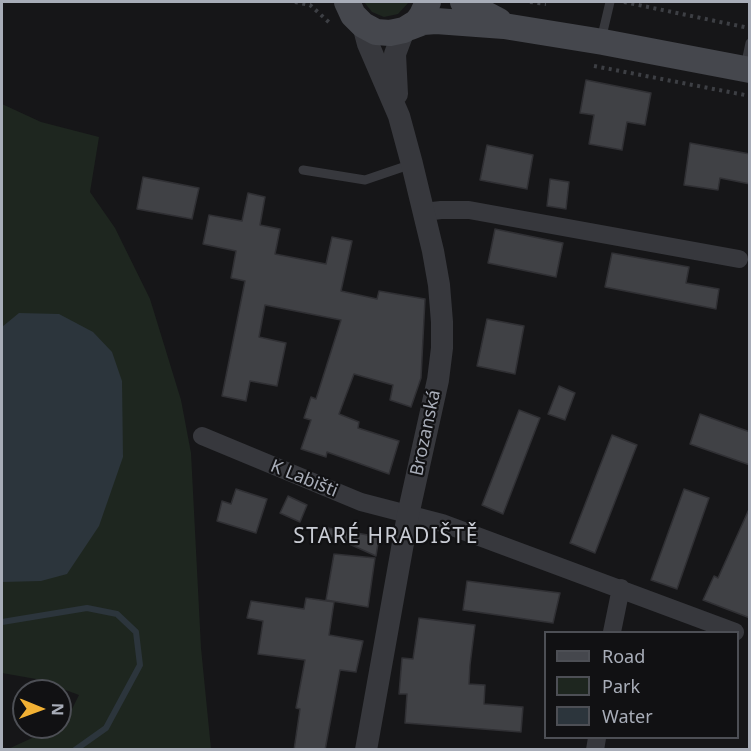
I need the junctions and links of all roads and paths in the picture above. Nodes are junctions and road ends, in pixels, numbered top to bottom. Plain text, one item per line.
1 (295, 2) edge
2 (330, 2) edge
3 (428, 2) edge
4 (463, 2) edge
5 (530, 2) edge
6 (610, 2) edge
7 (622, 2) edge
8 (546, 4) dead end
9 (349, 17) edge
10 (407, 28) junction
11 (750, 28) edge
12 (534, 30) junction
13 (601, 42) junction
14 (750, 43) edge
15 (591, 66) dead end
16 (747, 70) edge
17 (750, 96) edge
18 (399, 116) junction
19 (412, 164) junction
20 (303, 170) dead end
21 (424, 212) junction
22 (739, 260) dead end
23 (202, 436) dead end
24 (408, 515) junction
25 (621, 588) junction
26 (612, 631) edge
27 (731, 631) edge
28 (366, 750) edge

1 - 9 path
2 - 9 main road
3 - 10 main road
4 - 12 main road
5 - 8 path
6 - 13 lane
7 - 11 path
9 - 10 main road
9 - 18 street, Brozanská
10 - 12 main road
10 - 18 street, Brozanská
12 - 13 main road
13 - 16 main road
14 - 16 lane
15 - 17 path
18 - 19 street, Brozanská
19 - 20 lane
19 - 21 street, Brozanská
21 - 22 street
21 - 24 street, Brozanská
23 - 24 street, K Labišti
24 - 25 street, K Labišti
24 - 28 street, Brozanská
25 - 26 street
25 - 27 street, K Labišti

